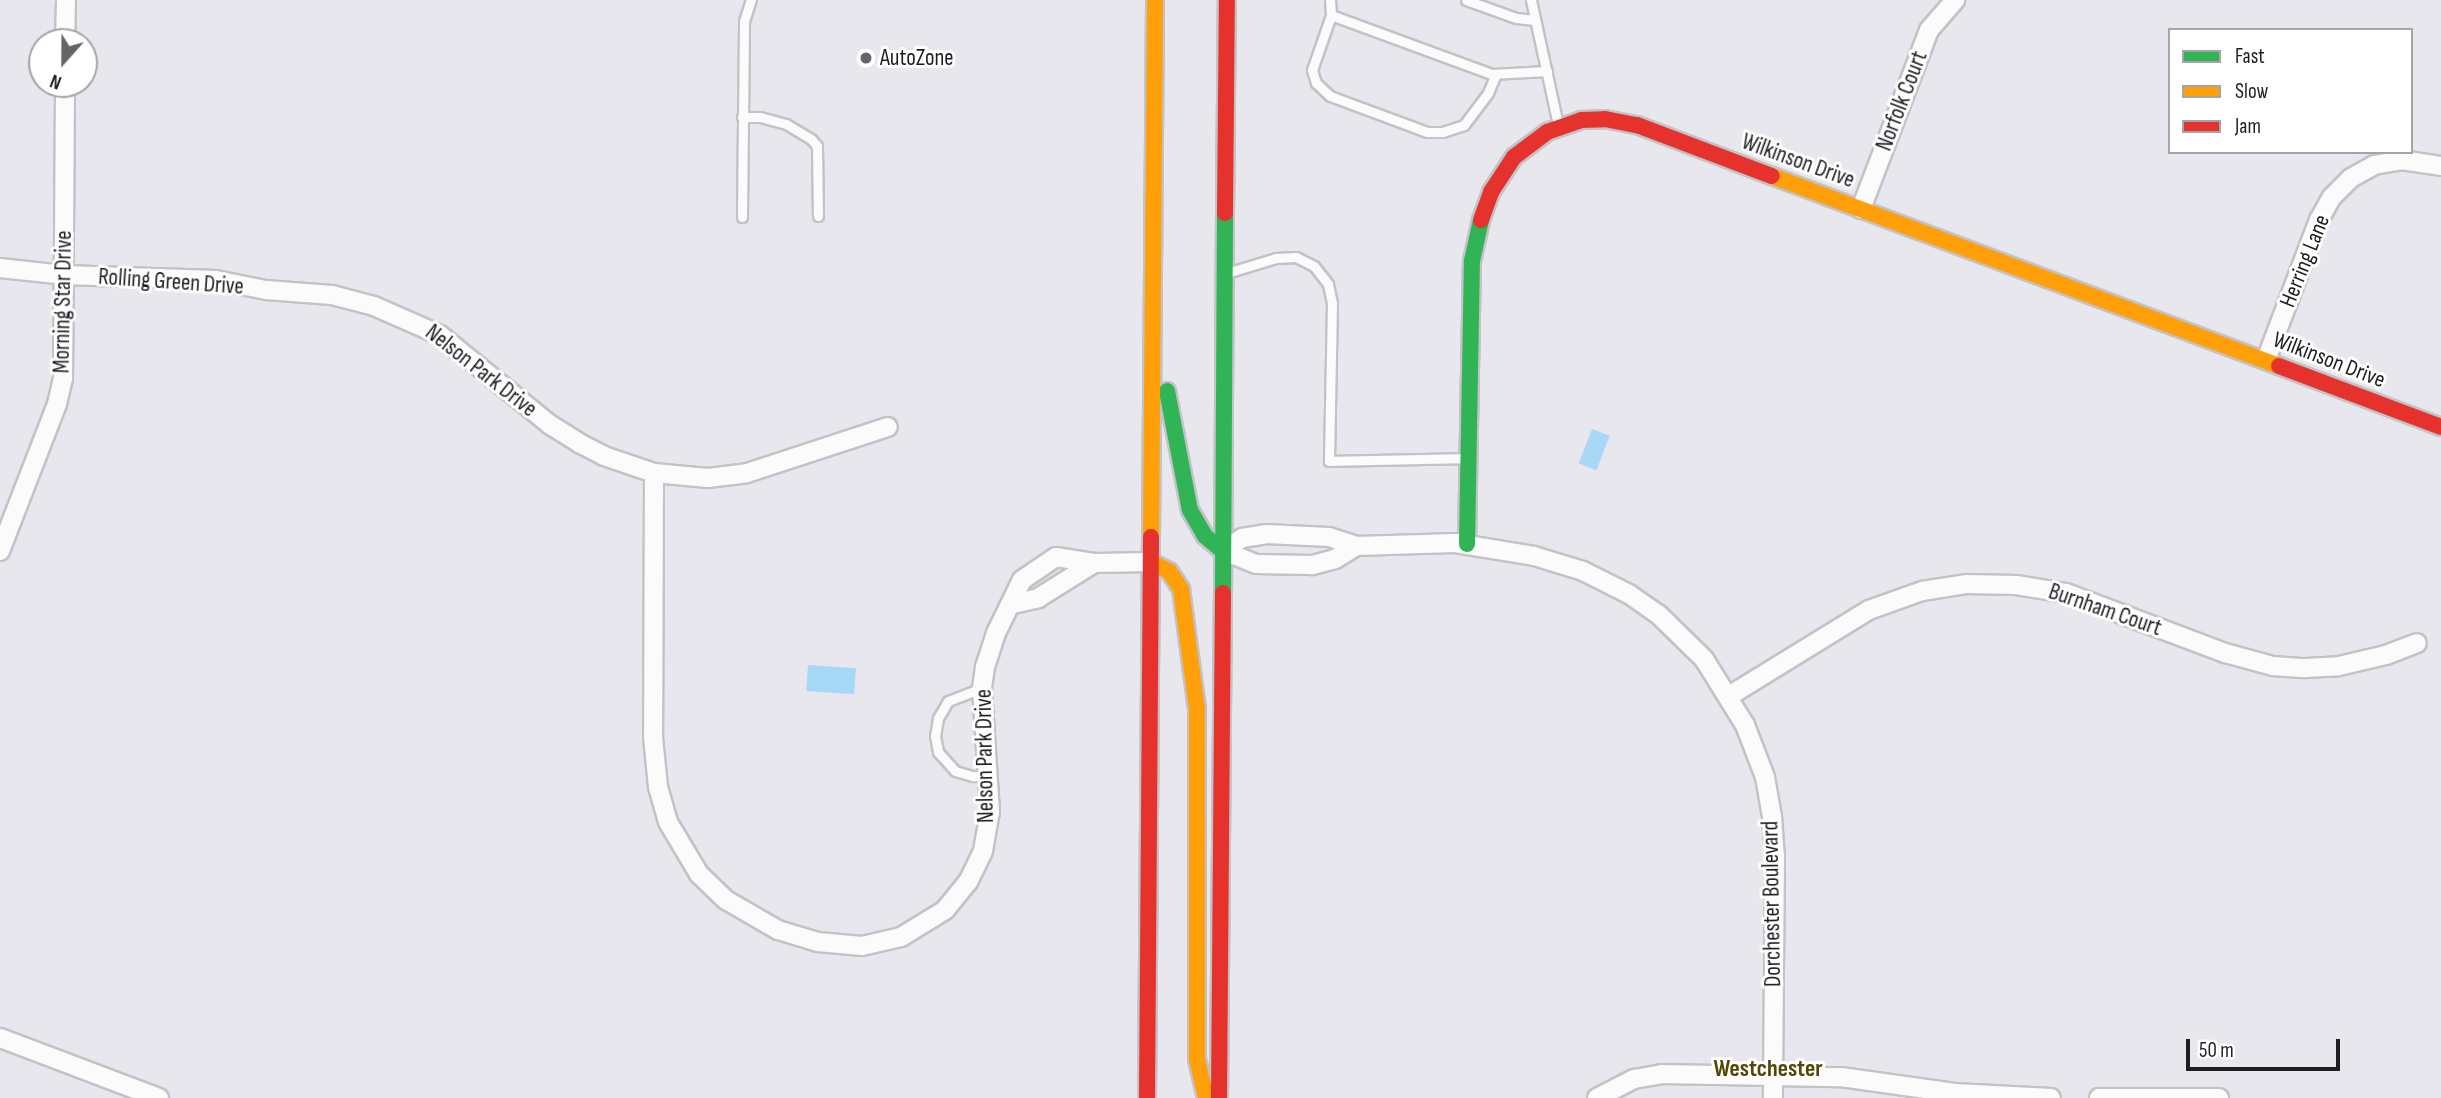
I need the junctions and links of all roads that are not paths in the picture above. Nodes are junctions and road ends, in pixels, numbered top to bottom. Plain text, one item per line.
1 (66, 0) edge
2 (751, 0) edge
3 (1155, 0) edge
4 (1227, 0) edge
5 (1330, 0) edge
6 (1466, 0) edge
7 (1531, 0) edge
8 (1955, 0) edge
9 (1331, 15) junction
10 (1535, 20) junction
11 (65, 28) edge
12 (1547, 71) junction
13 (1496, 74) junction
14 (65, 98) edge
15 (742, 117) junction
16 (1559, 127) junction
17 (2441, 166) edge
18 (1861, 209) junction
19 (818, 216) dead end
20 (742, 218) dead end
21 (0, 268) edge
22 (1225, 274) junction
23 (64, 275) junction
24 (300, 292) joint
25 (1155, 331) junction
26 (2266, 360) junction
27 (888, 427) dead end
28 (2441, 427) edge
29 (1468, 458) junction
30 (654, 473) junction
31 (1467, 544) junction
32 (1356, 546) junction
33 (0, 551) edge
34 (1223, 551) junction
35 (1094, 562) junction
36 (1151, 562) junction
37 (1013, 604) junction
38 (2417, 643) dead end
39 (982, 688) junction
40 (1730, 696) junction
41 (988, 776) junction
42 (0, 1038) edge
43 (1773, 1076) junction
44 (159, 1098) edge
45 (1147, 1098) edge
46 (1206, 1098) edge
47 (1219, 1098) edge
48 (1597, 1098) edge
49 (1773, 1098) edge
50 (2021, 1098) edge
51 (2051, 1098) edge
52 (2099, 1098) edge
53 (2219, 1098) edge

1 - 11 street
2 - 15 lane
3 - 25 main road
4 - 22 main road
5 - 9 lane
6 - 10 lane
7 - 10 lane
8 - 18 street, Norfolk Court
9 - 13 lane
9 - 13 lane
10 - 12 lane
12 - 13 lane
12 - 16 lane
14 - 23 street, Morning Star Drive
15 - 19 lane
15 - 20 lane
16 - 18 main road, Wilkinson Drive
16 - 29 main road, Wilkinson Drive
17 - 26 street, Herring Lane
18 - 26 main road, Wilkinson Drive
21 - 23 street, Rolling Green Drive
22 - 29 lane
22 - 34 main road
23 - 24 street, Rolling Green Drive
23 - 33 street, Morning Star Drive
24 - 30 street, Nelson Park Drive
25 - 34 main road
25 - 36 main road
26 - 28 main road, Wilkinson Drive
27 - 30 street, Nelson Park Drive
29 - 31 main road, Wilkinson Drive
30 - 41 street, Nelson Park Drive
31 - 32 street, Dorchester Boulevard
31 - 40 street, Dorchester Boulevard
32 - 34 street, Dorchester Boulevard
32 - 34 street
34 - 47 main road
35 - 36 street
35 - 37 street
35 - 37 street, Nelson Park Drive
36 - 45 main road
36 - 46 main road
37 - 39 street, Nelson Park Drive
38 - 40 street, Burnham Court
39 - 41 street, Nelson Park Drive
39 - 41 lane
40 - 43 street, Dorchester Boulevard
42 - 44 street
43 - 48 street
43 - 49 street, Dorchester Boulevard
43 - 50 street
50 - 51 street
52 - 53 street

